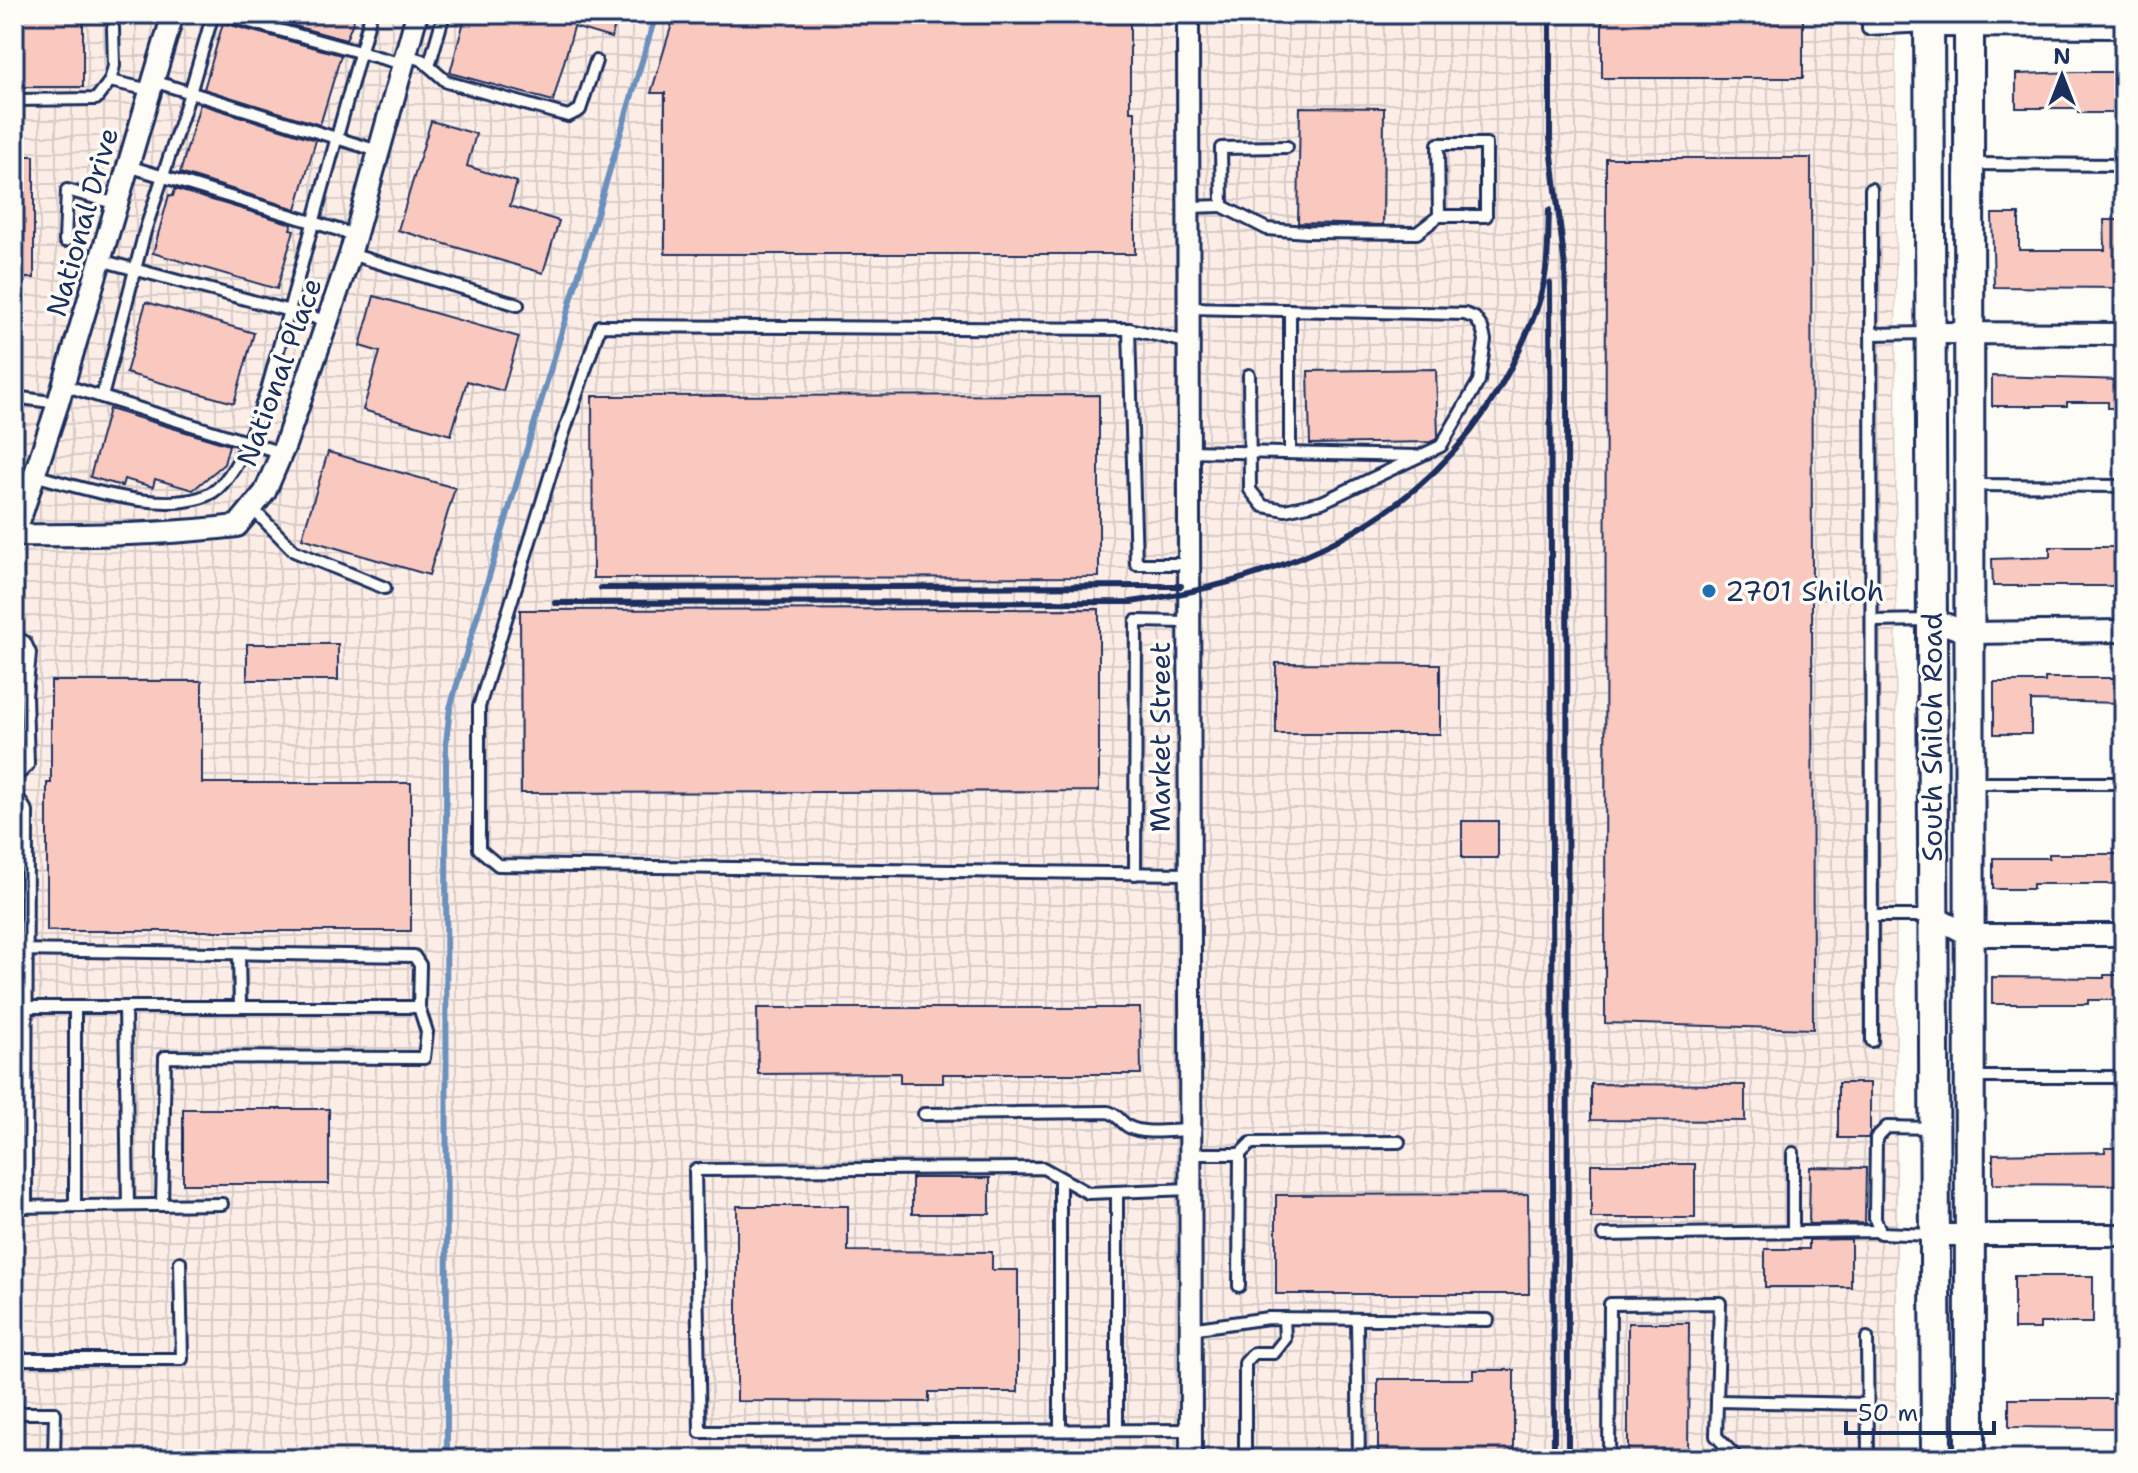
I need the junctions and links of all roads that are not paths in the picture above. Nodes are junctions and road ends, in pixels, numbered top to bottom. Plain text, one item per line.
1 (173, 14) edge
2 (213, 14) edge
3 (221, 14) edge
4 (371, 14) edge
5 (417, 14) edge
6 (444, 14) edge
7 (1188, 14) edge
8 (1868, 14) edge
9 (1969, 19) edge
10 (1929, 20) edge
11 (2124, 27) edge
12 (113, 28) dead end
13 (359, 52) junction
14 (404, 59) junction
15 (596, 61) dead end
16 (429, 66) junction
17 (110, 81) junction
18 (152, 86) junction
19 (190, 93) junction
20 (14, 100) edge
21 (335, 138) junction
22 (1287, 147) dead end
23 (378, 151) junction
24 (1969, 164) junction
25 (2124, 165) edge
26 (128, 166) junction
27 (163, 176) junction
28 (1871, 189) dead end
29 (117, 204) junction
30 (1222, 206) junction
31 (1188, 207) junction
32 (1439, 216) junction
33 (312, 221) junction
34 (65, 241) dead end
35 (353, 244) junction
36 (100, 260) junction
37 (135, 270) junction
38 (518, 305) dead end
39 (1188, 308) junction
40 (288, 310) junction
41 (1290, 310) junction
42 (327, 321) junction
43 (1129, 329) junction
44 (1930, 333) junction
45 (1969, 333) junction
46 (1871, 334) junction
47 (2124, 334) edge
48 (1187, 342) junction
49 (1249, 375) dead end
50 (61, 394) junction
51 (14, 397) edge
52 (102, 397) junction
53 (248, 441) junction
54 (1187, 451) junction
55 (1249, 452) junction
56 (282, 453) junction
57 (1290, 453) junction
58 (1420, 456) junction
59 (34, 475) junction
60 (1969, 486) junction
61 (2124, 486) edge
62 (252, 508) junction
63 (14, 535) edge
64 (1187, 564) junction
65 (385, 588) dead end
66 (1931, 619) junction
67 (1872, 621) junction
68 (1187, 622) junction
69 (2124, 631) edge
70 (1969, 633) junction
71 (14, 636) edge
72 (14, 772) edge
73 (1969, 783) junction
74 (2124, 783) edge
75 (14, 790) edge
76 (1135, 874) junction
77 (1188, 874) junction
78 (14, 887) edge
79 (27, 887) junction
80 (1872, 916) junction
81 (1933, 916) junction
82 (1969, 935) junction
83 (2124, 935) edge
84 (14, 950) edge
85 (28, 950) junction
86 (239, 954) junction
87 (14, 1007) edge
88 (27, 1007) junction
89 (75, 1007) junction
90 (125, 1007) junction
91 (240, 1007) junction
92 (419, 1007) junction
93 (1872, 1041) dead end
94 (1970, 1077) junction
95 (2124, 1077) edge
96 (924, 1114) dead end
97 (1934, 1128) junction
98 (1190, 1130) junction
99 (1399, 1142) dead end
100 (1793, 1153) dead end
101 (1190, 1154) junction
102 (1240, 1154) junction
103 (1060, 1178) junction
104 (1190, 1189) junction
105 (1117, 1192) junction
106 (222, 1204) dead end
107 (128, 1205) junction
108 (162, 1205) junction
109 (75, 1206) junction
110 (14, 1207) edge
111 (26, 1207) junction
112 (1880, 1231) junction
113 (1793, 1232) junction
114 (1603, 1235) dead end
115 (1935, 1235) junction
116 (1970, 1235) junction
117 (2124, 1235) edge
118 (180, 1262) dead end
119 (1239, 1286) dead end
120 (1284, 1318) junction
121 (1357, 1319) junction
122 (1488, 1320) dead end
123 (1190, 1329) junction
124 (1867, 1338) dead end
125 (14, 1359) edge
126 (1717, 1401) junction
127 (1867, 1404) junction
128 (14, 1413) edge
129 (1060, 1430) junction
130 (1117, 1430) junction
131 (1191, 1430) junction
132 (54, 1459) edge
133 (1191, 1459) edge
134 (1245, 1459) edge
135 (1359, 1459) edge
136 (1609, 1459) edge
137 (1738, 1459) edge
138 (1868, 1459) edge
139 (1936, 1459) edge
140 (1970, 1459) edge

1 - 18 street, National Drive
2 - 19 lane
3 - 13 lane
4 - 13 lane
5 - 14 street, National Place
6 - 16 lane
7 - 31 street, Market Street
8 - 10 lane
9 - 10 street
9 - 11 street
9 - 24 main road, South Shiloh Road
10 - 44 main road, South Shiloh Road
12 - 17 lane
13 - 14 lane
13 - 21 lane
14 - 16 lane
14 - 23 street, National Place
15 - 16 lane
17 - 18 lane
17 - 20 lane
18 - 19 lane
18 - 26 street, National Drive
19 - 21 lane
19 - 27 lane
21 - 23 lane
21 - 33 lane
22 - 30 lane
23 - 35 street, National Place
24 - 25 lane
24 - 45 main road, South Shiloh Road
26 - 27 lane
26 - 29 street, National Drive
27 - 33 lane
27 - 37 lane
28 - 46 lane
29 - 34 lane
29 - 36 street, National Drive
30 - 31 lane
30 - 32 lane
31 - 39 street, Market Street
32 - 32 lane
33 - 35 lane
33 - 40 lane
35 - 38 lane
35 - 42 street, National Place
36 - 37 lane
36 - 50 street, National Drive
37 - 40 lane
37 - 52 lane
39 - 41 lane
39 - 48 street, Market Street
40 - 42 lane
40 - 53 lane
41 - 57 lane
41 - 58 lane
42 - 56 street, National Place
43 - 48 lane
43 - 64 lane
43 - 76 lane
44 - 45 street
44 - 46 lane
44 - 66 main road, South Shiloh Road
45 - 47 street
45 - 60 main road, South Shiloh Road
46 - 67 lane
48 - 54 street, Market Street
49 - 55 lane
50 - 51 lane
50 - 52 lane
50 - 59 street, National Drive
52 - 53 lane
53 - 56 lane
53 - 59 lane
54 - 55 lane
54 - 64 street, Market Street
55 - 57 lane
55 - 58 lane
56 - 62 street, National Place
57 - 58 lane
59 - 63 street, National Drive
60 - 61 lane
60 - 70 main road, South Shiloh Road
62 - 63 street, National Place
62 - 65 lane
64 - 68 street, Market Street
66 - 67 lane
66 - 70 street
66 - 81 main road, South Shiloh Road
67 - 80 lane
68 - 76 lane
68 - 77 street, Market Street
69 - 70 street
70 - 73 main road, South Shiloh Road
71 - 72 lane
73 - 74 lane
73 - 82 main road, South Shiloh Road
75 - 79 lane
76 - 77 lane
77 - 98 street, Market Street
78 - 79 lane
79 - 85 lane
80 - 81 lane
80 - 93 lane
81 - 82 street
81 - 97 main road, South Shiloh Road
82 - 83 street
82 - 94 main road, South Shiloh Road
84 - 85 lane
85 - 86 lane
85 - 88 lane
86 - 91 lane
86 - 92 lane
87 - 88 lane
88 - 89 lane
88 - 111 lane
89 - 90 lane
89 - 109 lane
90 - 91 lane
90 - 107 lane
91 - 92 lane
92 - 108 lane
94 - 95 lane
94 - 116 main road, South Shiloh Road
96 - 98 lane
97 - 112 lane
97 - 115 main road, South Shiloh Road
98 - 101 street, Market Street
99 - 102 lane
100 - 113 lane
101 - 102 lane
101 - 104 street, Market Street
102 - 119 lane
103 - 105 lane
103 - 129 lane
103 - 129 lane
104 - 105 lane
104 - 123 street, Market Street
105 - 130 lane
106 - 108 lane
107 - 108 lane
107 - 109 lane
109 - 111 lane
110 - 111 lane
112 - 113 lane
112 - 115 lane
113 - 114 lane
115 - 116 street
115 - 139 main road, South Shiloh Road
116 - 117 street
116 - 140 main road, South Shiloh Road
118 - 125 lane
120 - 121 lane
120 - 123 lane
120 - 134 lane
121 - 122 lane
121 - 135 lane
123 - 131 street, Market Street
124 - 127 lane
126 - 127 lane
126 - 136 lane
126 - 137 lane
127 - 138 lane
128 - 132 lane
129 - 130 lane
130 - 131 lane
131 - 133 street, Market Street

